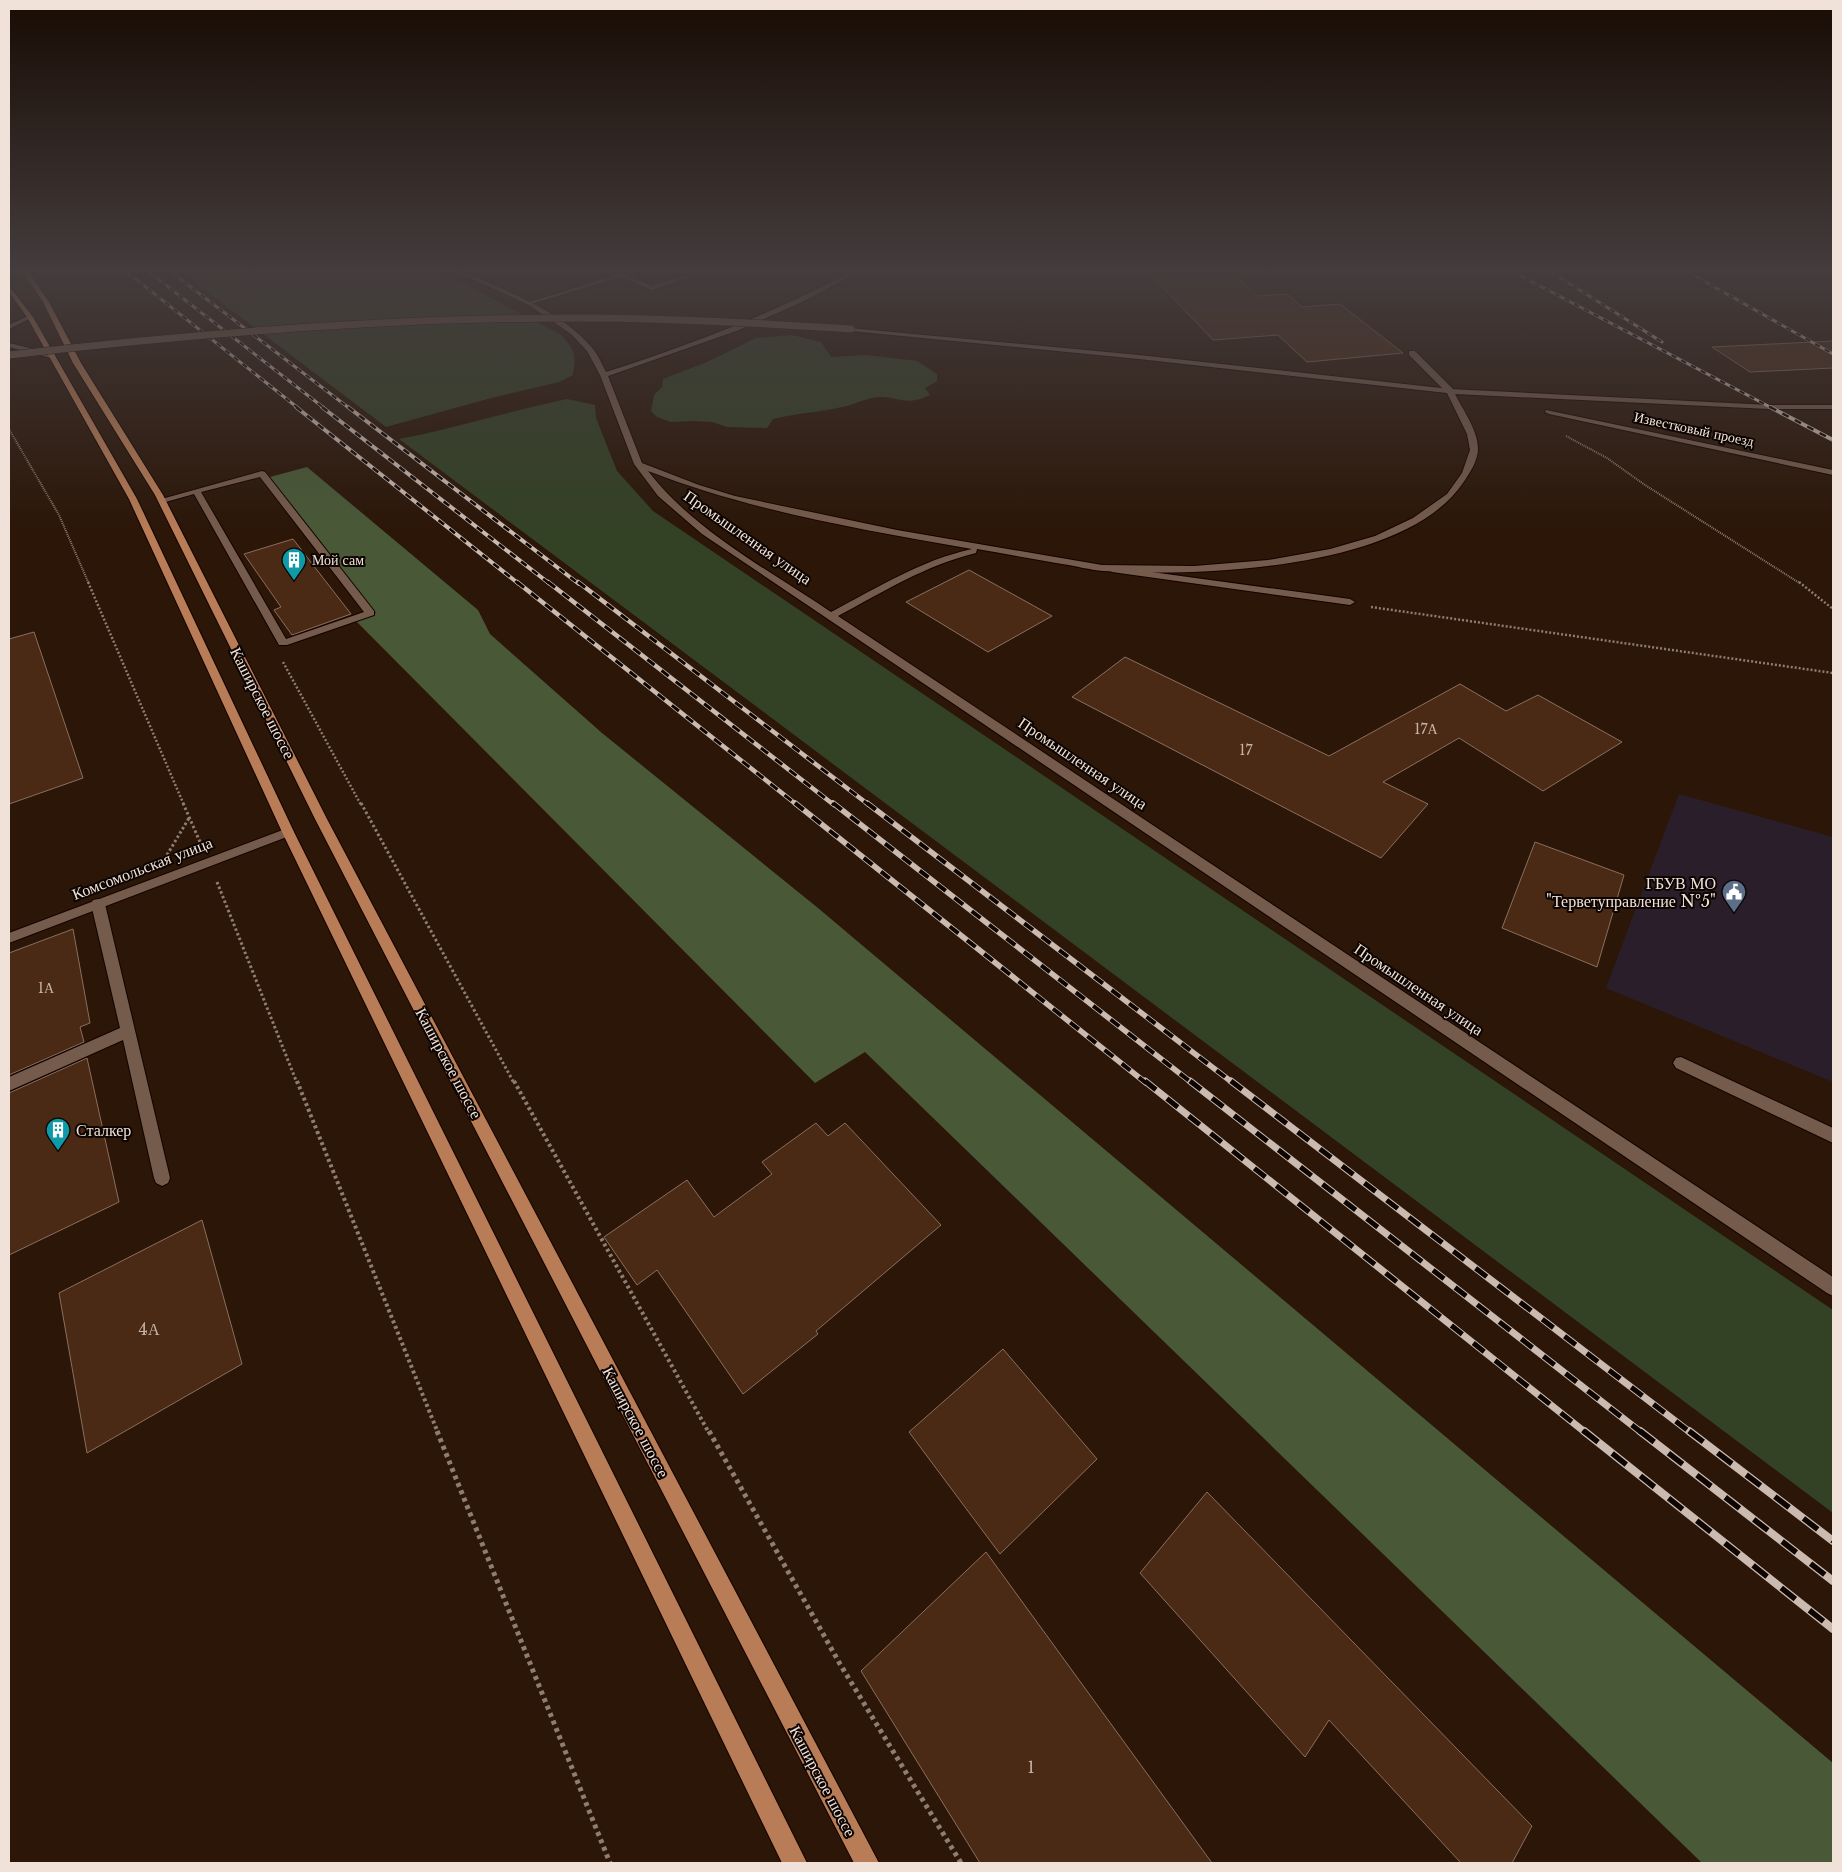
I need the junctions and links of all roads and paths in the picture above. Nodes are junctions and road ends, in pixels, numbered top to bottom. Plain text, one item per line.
1 (73, 355) edge
2 (593, 355) edge
3 (663, 355) edge
4 (1123, 355) edge
5 (1414, 355) edge
6 (51, 356) edge
7 (604, 375) junction
8 (1450, 390) junction
9 (1833, 408) edge
10 (1549, 412) joint
11 (9, 429) edge
12 (638, 464) junction
13 (1833, 473) edge
14 (196, 491) junction
15 (162, 500) junction
16 (984, 549) junction
17 (1102, 568) junction
18 (1350, 602) joint
19 (1833, 609) edge
20 (831, 616) junction
21 (279, 655) dead end
22 (1833, 673) edge
23 (189, 818) junction
24 (288, 832) junction
25 (166, 857) dead end
26 (208, 862) junction
27 (98, 904) junction
28 (9, 938) edge
29 (128, 1031) junction
30 (1681, 1063) dead end
31 (9, 1084) edge
32 (1833, 1136) edge
33 (162, 1178) dead end
34 (1833, 1287) edge
35 (610, 1863) edge
36 (796, 1863) edge
37 (867, 1863) edge
38 (961, 1863) edge

1 - 15 main road, Каширское шоссе
2 - 7 street, Промышленная улица
3 - 7 street
4 - 8 street, bridge
5 - 8 street
6 - 24 main road, Каширское шоссе
7 - 12 street, Промышленная улица
8 - 9 street
8 - 17 street
10 - 13 street, Известковый проезд
10 - 19 path
11 - 23 path
12 - 16 street
12 - 20 street, Промышленная улица
14 - 14 street
14 - 15 street
15 - 37 main road, Каширское шоссе
16 - 17 street
16 - 20 street
17 - 18 street
18 - 22 path
20 - 34 street, Промышленная улица
21 - 38 path
23 - 25 path
23 - 26 path
24 - 26 street, Комсомольская улица
24 - 36 main road, Каширское шоссе
26 - 27 street, Комсомольская улица
26 - 35 path
27 - 28 street, Комсомольская улица
27 - 29 street
29 - 31 street
29 - 33 street
30 - 32 street

